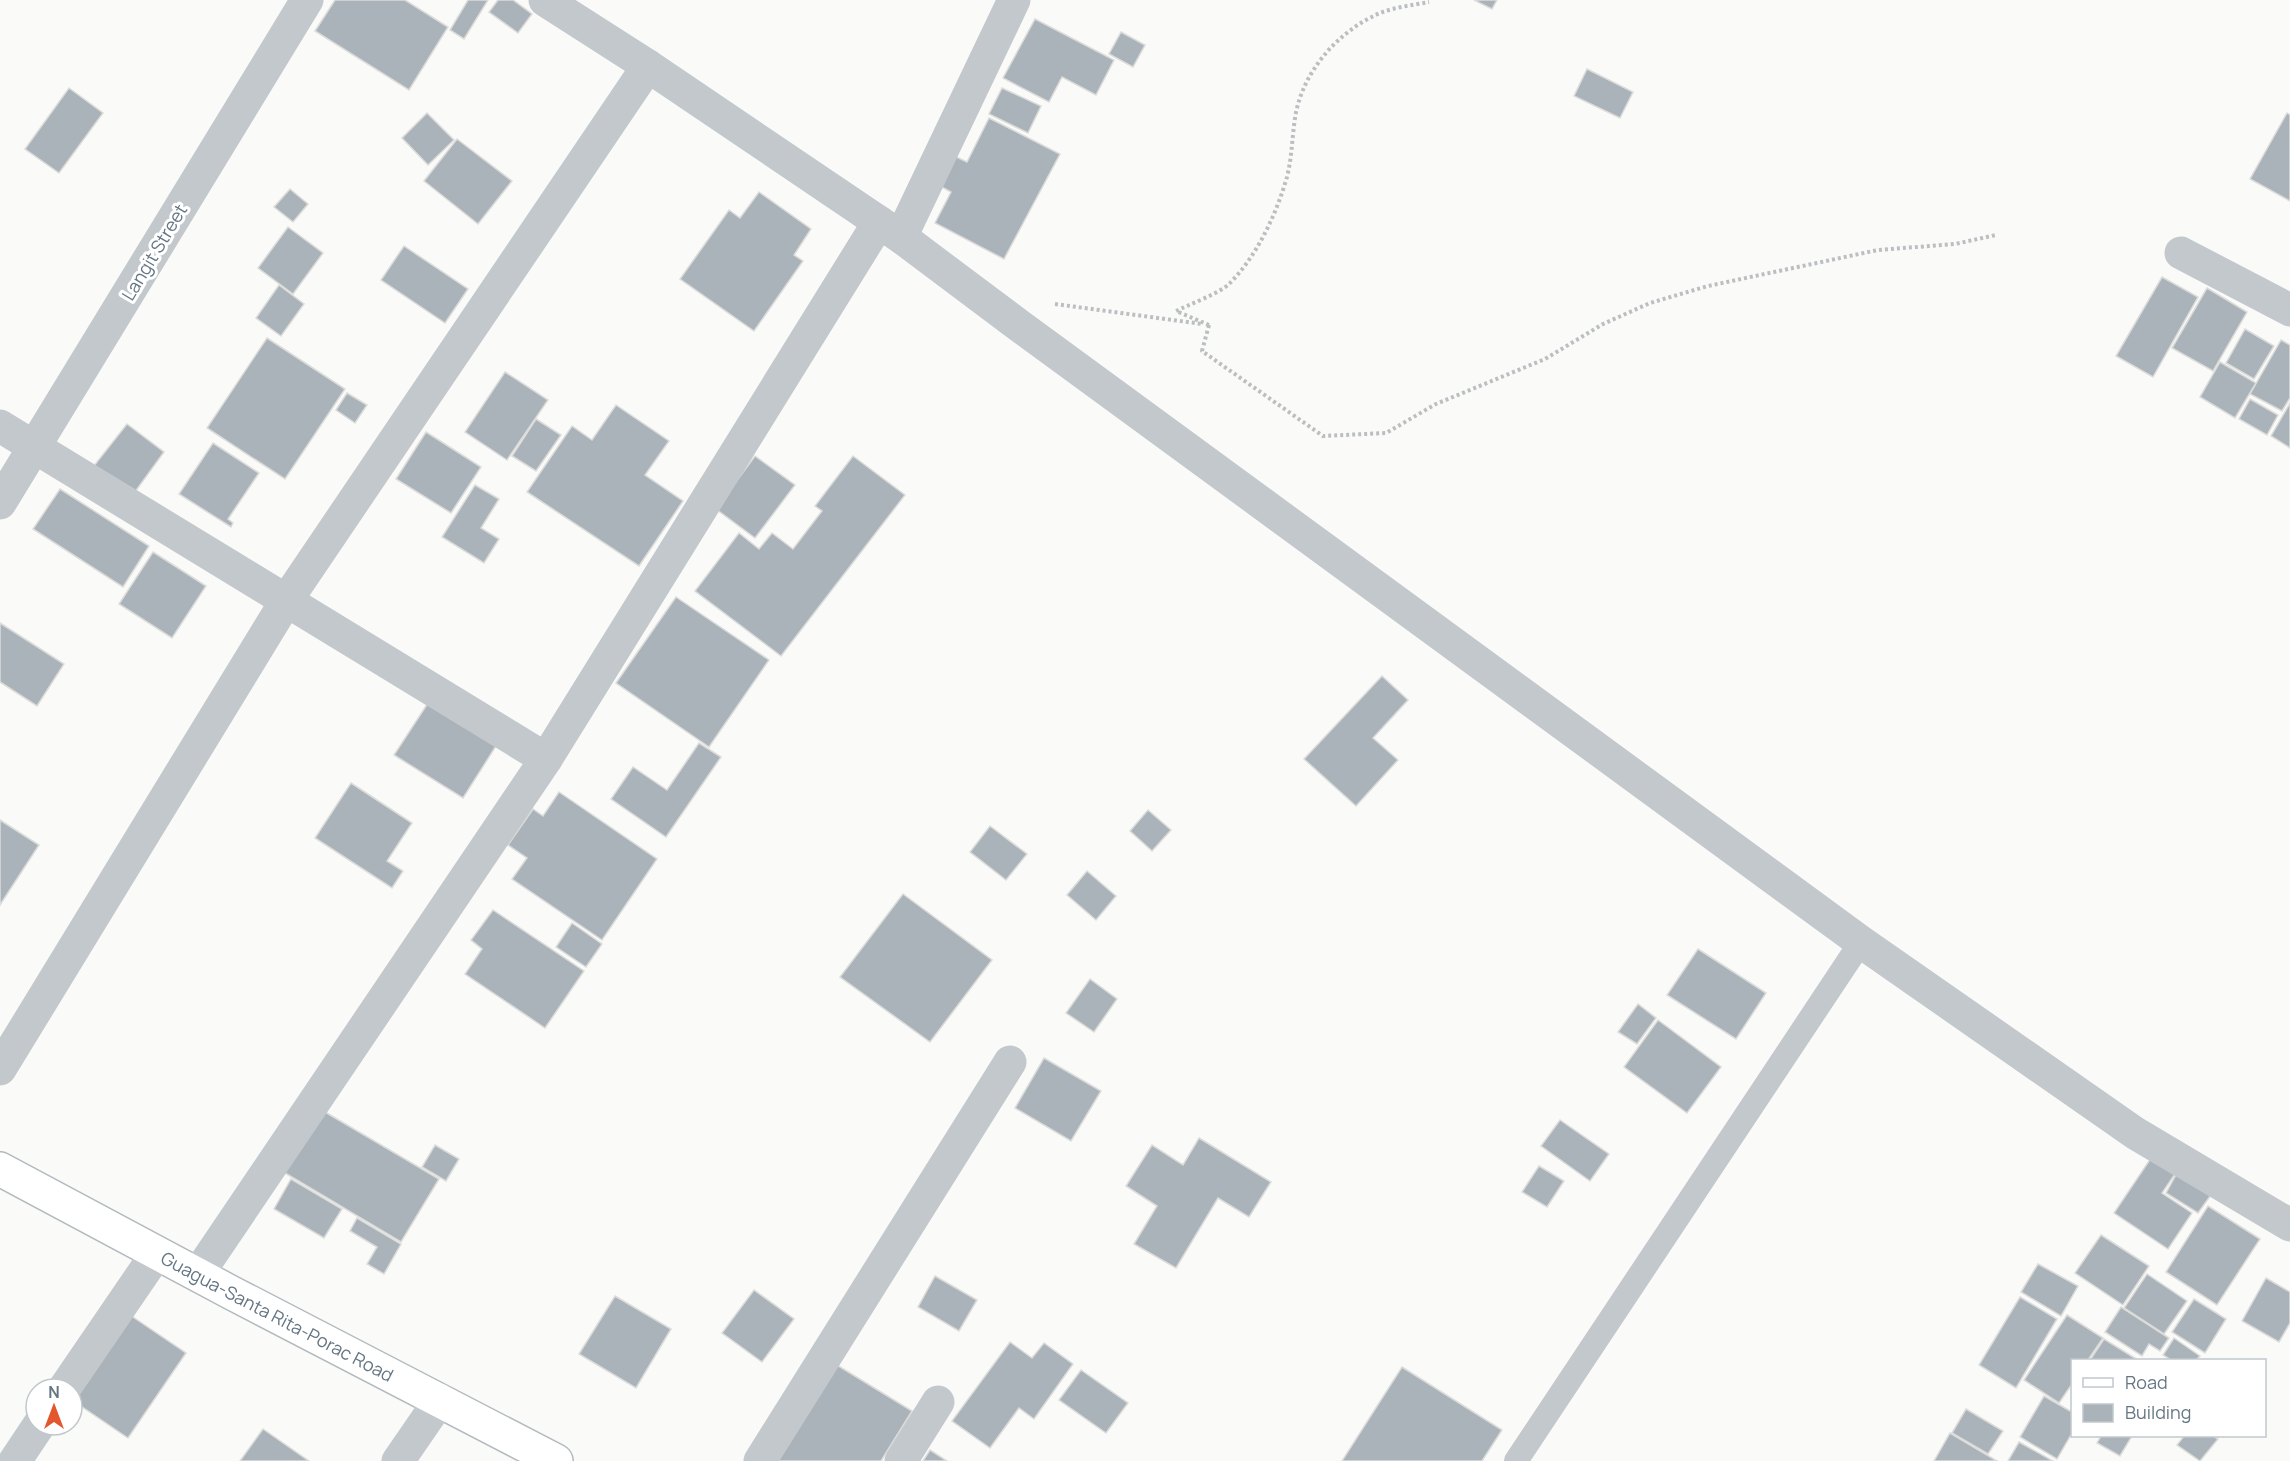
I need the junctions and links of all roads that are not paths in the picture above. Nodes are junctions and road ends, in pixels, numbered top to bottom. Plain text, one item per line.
1 (307, 0) edge
2 (545, 0) edge
3 (1014, 0) edge
4 (648, 66) junction
5 (890, 230) junction
6 (2181, 253) dead end
7 (2290, 309) edge
8 (0, 426) edge
9 (35, 448) junction
10 (0, 503) edge
11 (286, 601) junction
12 (546, 759) junction
13 (1861, 942) junction
14 (1010, 1062) dead end
15 (0, 1069) edge
16 (0, 1169) edge
17 (2290, 1225) edge
18 (156, 1253) junction
19 (198, 1274) junction
20 (72, 1377) edge
21 (440, 1400) junction
22 (938, 1402) dead end
23 (31, 1437) edge
24 (15, 1461) edge
25 (398, 1461) edge
26 (556, 1461) edge
27 (760, 1461) edge
28 (901, 1461) edge
29 (1516, 1461) edge

1 - 9 street, Langit Street
2 - 4 street
3 - 5 street
4 - 5 street
4 - 11 street
5 - 12 street
5 - 13 street
6 - 7 street
8 - 9 street
9 - 10 street, Langit Street
9 - 11 street
11 - 12 street
11 - 15 street
12 - 19 street
13 - 17 street
13 - 29 lane
14 - 27 street
16 - 18 main road, Guagua-Santa Rita-Porac Road
18 - 19 main road, Guagua-Santa Rita-Porac Road
18 - 20 street
19 - 21 main road, Guagua-Santa Rita-Porac Road
21 - 25 street
21 - 26 main road, Guagua-Santa Rita-Porac Road
22 - 28 street
23 - 24 street

